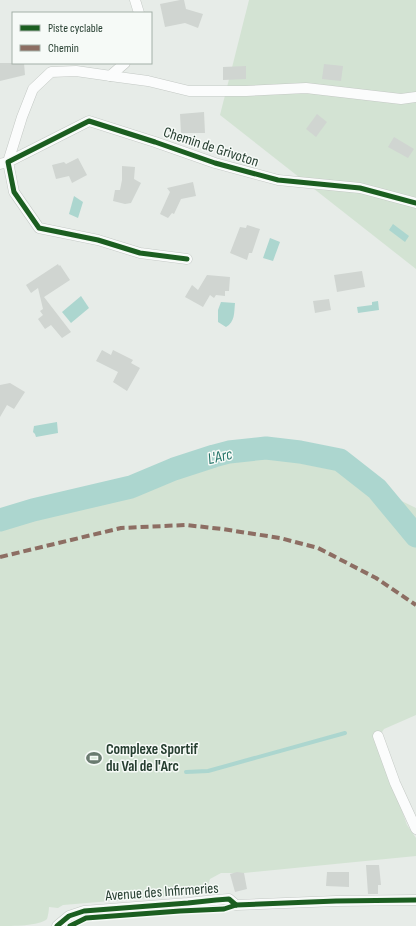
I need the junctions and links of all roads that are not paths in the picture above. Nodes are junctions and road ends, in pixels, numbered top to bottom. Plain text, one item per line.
1 (135, 0) edge
2 (139, 12) edge
3 (124, 64) edge
4 (110, 76) junction
5 (416, 96) edge
6 (4, 163) edge
7 (416, 203) edge
8 (187, 259) dead end
9 (378, 736) dead end
10 (416, 829) edge
11 (416, 900) edge
12 (57, 926) edge

1 - 2 street
3 - 4 street
4 - 5 street
4 - 6 street
6 - 7 street, Chemin de Grivoton
6 - 8 street
9 - 10 street
11 - 12 street, Avenue des Infirmeries

